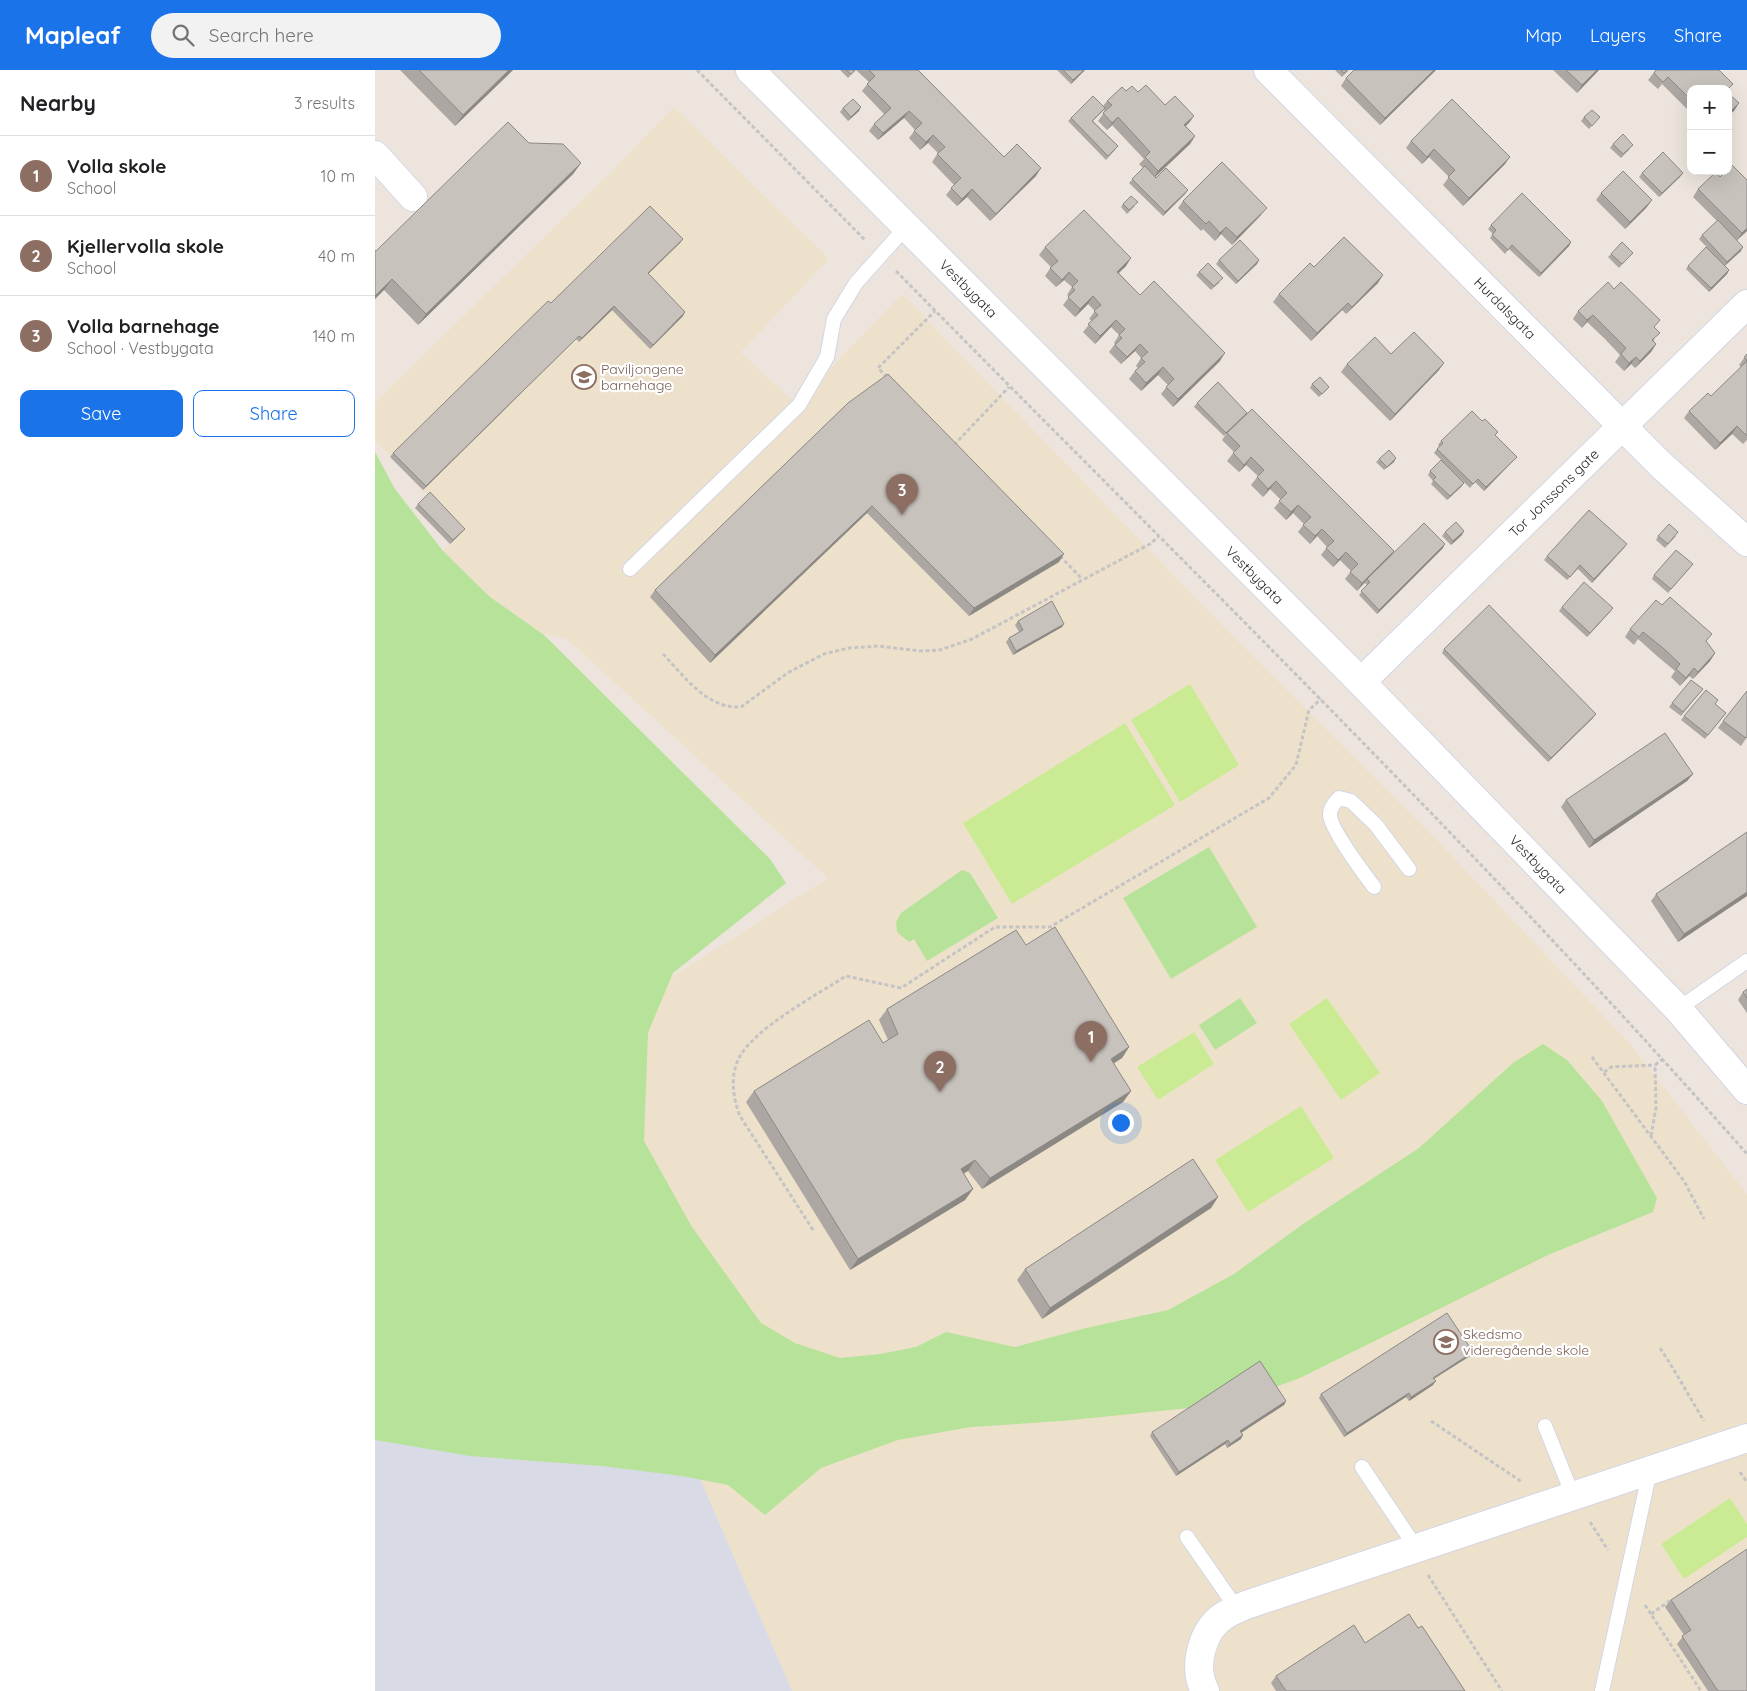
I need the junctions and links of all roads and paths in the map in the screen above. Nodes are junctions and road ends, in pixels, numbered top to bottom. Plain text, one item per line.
1 (697, 70) edge
2 (750, 70) edge
3 (1268, 70) edge
4 (375, 155) edge
5 (413, 197) dead end
6 (907, 227) junction
7 (880, 256) junction
8 (1747, 304) edge
9 (935, 312) junction
10 (892, 382) edge
11 (1009, 387) junction
12 (1623, 427) junction
13 (947, 438) edge
14 (953, 445) junction
15 (960, 452) edge
16 (1158, 537) junction
17 (1747, 542) edge
18 (1055, 551) edge
19 (630, 569) dead end
20 (1082, 579) junction
21 (663, 654) dead end
22 (1361, 682) junction
23 (1321, 699) junction
24 (1409, 869) dead end
25 (1374, 887) dead end
26 (1747, 961) edge
27 (1678, 1009) junction
28 (1592, 1056) dead end
29 (1663, 1059) junction
30 (1655, 1065) junction
31 (1603, 1072) junction
32 (1747, 1090) edge
33 (1651, 1136) junction
34 (1747, 1154) edge
35 (1704, 1219) dead end
36 (813, 1230) dead end
37 (1660, 1348) dead end
38 (1431, 1421) dead end
39 (1545, 1426) dead end
40 (1747, 1438) edge
41 (1720, 1447) junction
42 (1362, 1467) dead end
43 (1650, 1470) junction
44 (1564, 1499) junction
45 (1187, 1537) dead end
46 (1415, 1549) junction
47 (1675, 1598) edge
48 (1237, 1609) junction
49 (1651, 1614) dead end
50 (1205, 1691) edge
51 (1502, 1691) edge
52 (1602, 1691) edge

1 - 7 path
2 - 6 street, Vestbygata
3 - 12 street, Hurdalsgata
4 - 5 street
6 - 7 lane
6 - 22 street, Vestbygata
7 - 9 path
7 - 19 lane
8 - 12 street, Tor Jonssons gate
9 - 10 path
9 - 11 path
11 - 14 path
11 - 16 path
12 - 17 street, Hurdalsgata
12 - 22 street, Tor Jonssons gate
13 - 14 path
14 - 15 path
16 - 20 path
16 - 23 path
18 - 20 path
20 - 21 path
22 - 27 street, Vestbygata
23 - 29 path
23 - 36 path
24 - 25 lane
26 - 27 lane
27 - 32 street, Vestbygata
28 - 31 path
29 - 30 path
29 - 34 path
30 - 31 path
30 - 33 path
31 - 33 path
33 - 35 path
37 - 41 path
38 - 44 path
39 - 44 lane
40 - 41 street
41 - 43 street
42 - 46 lane
43 - 44 street
43 - 52 lane
44 - 46 street
45 - 48 lane
46 - 48 street
46 - 51 path
47 - 49 path
48 - 50 street

